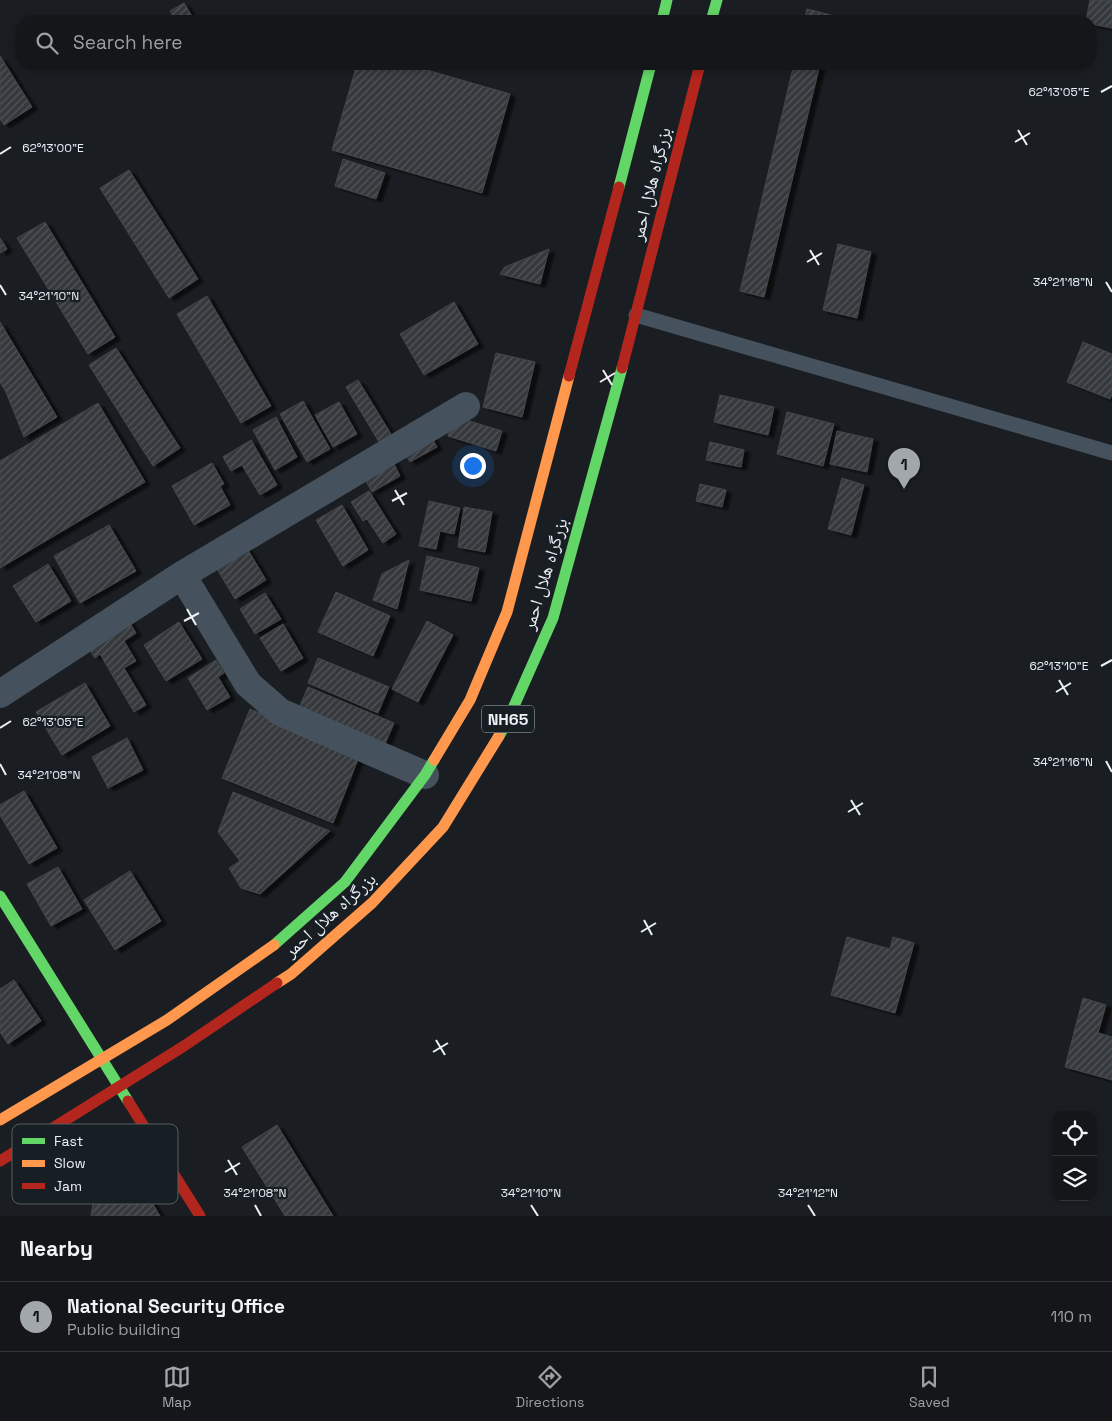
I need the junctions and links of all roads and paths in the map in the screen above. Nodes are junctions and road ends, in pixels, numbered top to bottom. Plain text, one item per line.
1 (667, 0) edge
2 (717, 0) edge
3 (663, 15) edge
4 (713, 15) edge
5 (648, 70) edge
6 (698, 70) edge
7 (636, 314) junction
8 (466, 406) dead end
9 (1112, 453) edge
10 (182, 576) junction
11 (0, 694) edge
12 (425, 775) junction
13 (0, 896) edge
14 (101, 1058) junction
15 (117, 1086) junction
16 (0, 1120) edge
17 (58, 1124) edge
18 (141, 1124) edge
19 (12, 1153) edge
20 (0, 1161) edge
21 (178, 1182) edge
22 (200, 1216) edge

1 - 3 main road
2 - 4 main road
5 - 12 main road, بزرگراه هلال احمر / NH65
6 - 7 main road, بزرگراه هلال احمر / NH65
7 - 9 lane
7 - 15 main road, بزرگراه هلال احمر / NH65
8 - 10 street
10 - 11 street
10 - 12 street
12 - 14 main road, بزرگراه هلال احمر / NH65
13 - 14 main road
14 - 15 main road
14 - 16 main road, بزرگراه هلال احمر
15 - 17 main road, بزرگراه هلال احمر / NH65
15 - 18 main road
19 - 20 main road, بزرگراه هلال احمر / NH65
21 - 22 main road

